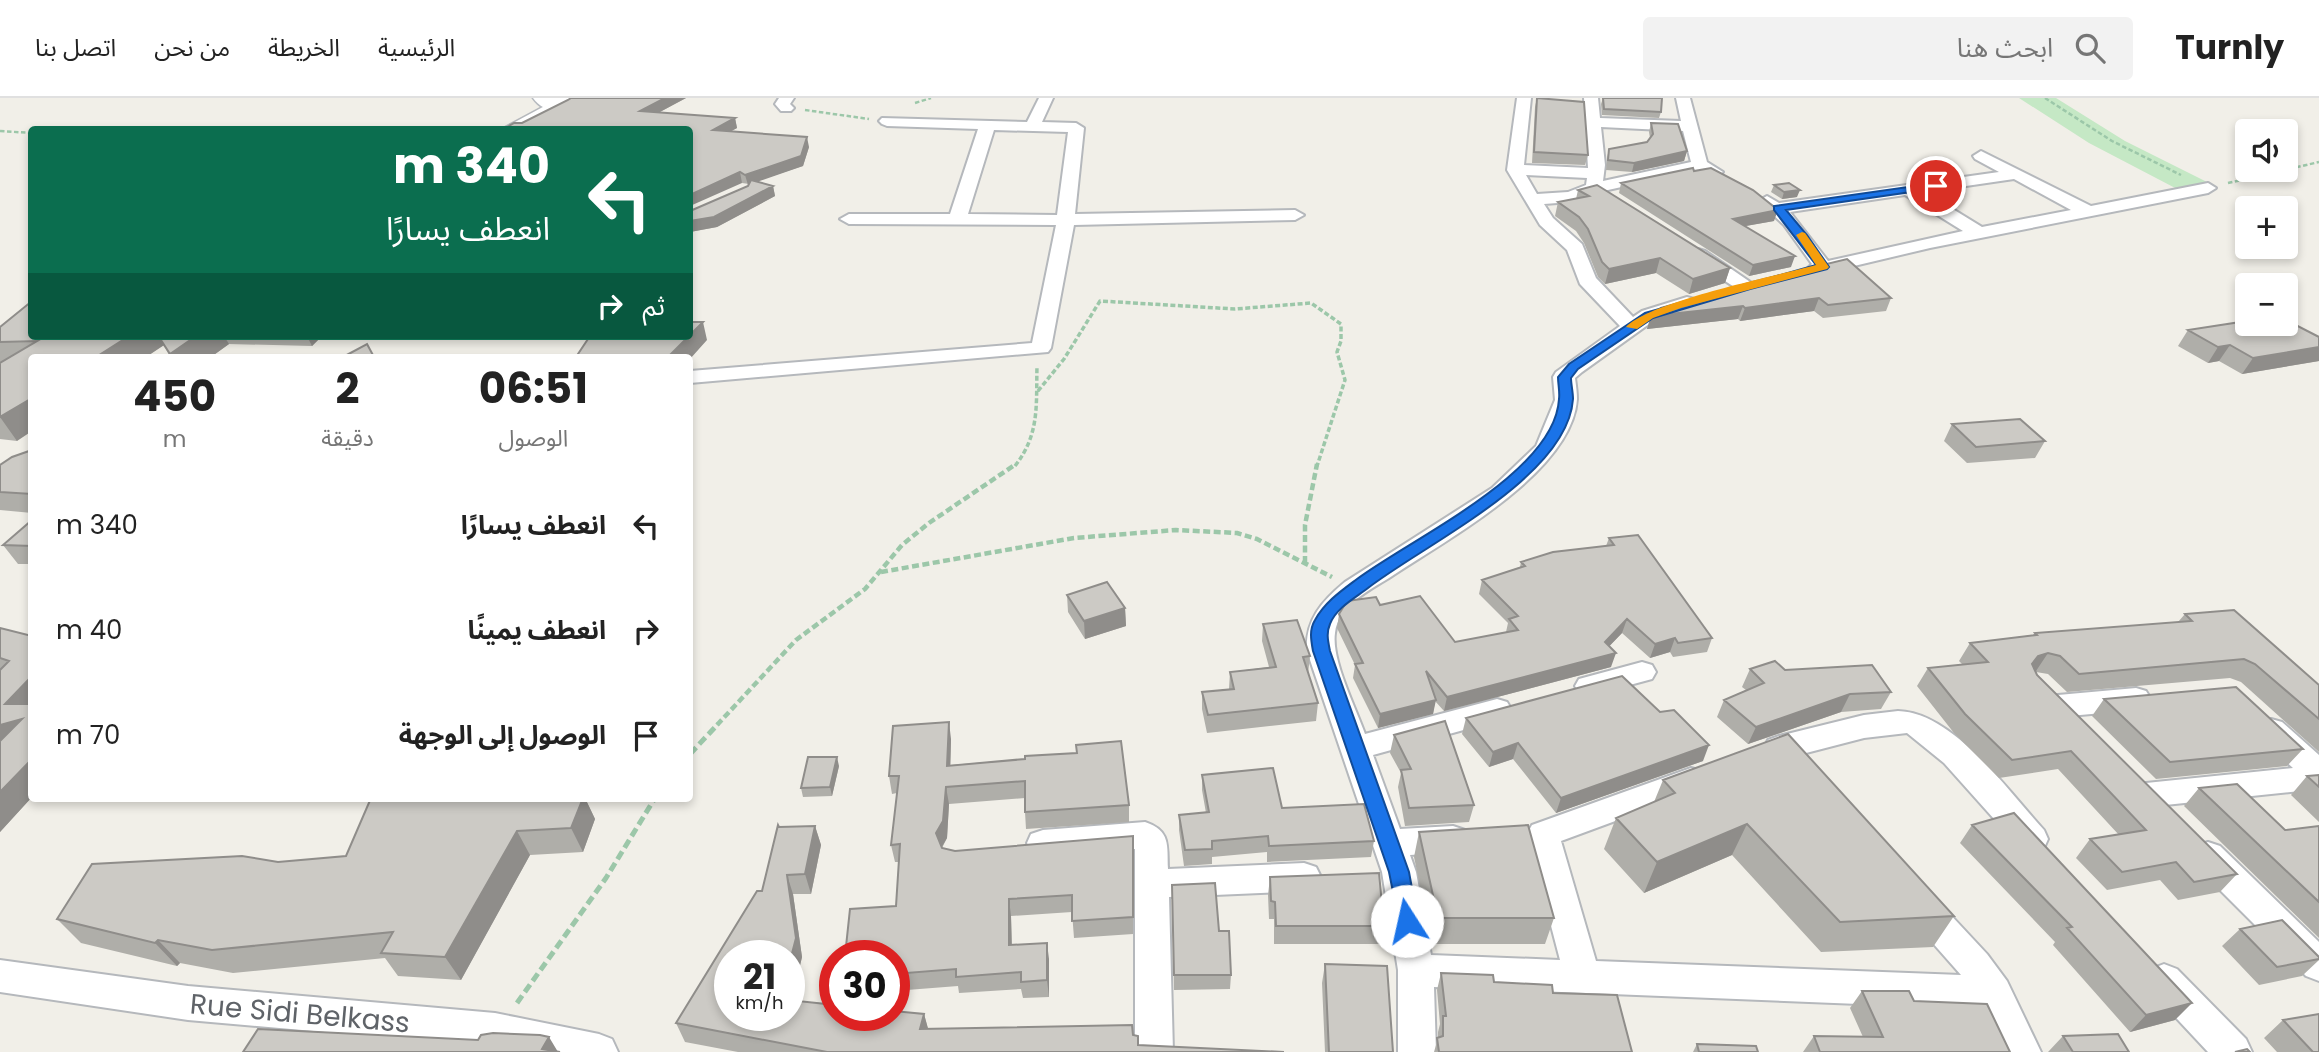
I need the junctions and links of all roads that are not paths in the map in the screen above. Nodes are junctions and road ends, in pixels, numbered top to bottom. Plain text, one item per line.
1 (1046, 98) edge
2 (1524, 98) edge
3 (1591, 98) edge
4 (1681, 98) edge
5 (556, 101) edge
6 (887, 121) road end
7 (1593, 122) junction
8 (515, 126) edge
9 (987, 126) junction
10 (1032, 127) junction
11 (1690, 127) junction
12 (1617, 150) edge
13 (1595, 153) junction
14 (1981, 156) dead end
15 (1700, 164) junction
16 (1515, 170) junction
17 (2017, 174) junction
18 (1595, 180) junction
19 (2208, 188) road end
20 (1909, 190) junction
21 (1532, 199) junction
22 (1617, 203) edge
23 (1778, 208) junction
24 (2089, 212) junction
25 (1295, 215) dead end
26 (849, 219) dead end
27 (1065, 220) junction
28 (957, 221) junction
29 (1980, 234) junction
30 (1687, 248) edge
31 (1823, 267) junction
32 (1797, 273) edge
33 (1771, 280) edge
34 (1746, 286) junction
35 (1632, 327) junction
36 (693, 377) edge
37 (1642, 672) dead end
38 (1564, 693) edge
39 (2047, 695) joint
40 (2163, 697) edge
41 (1525, 703) edge
42 (2253, 715) edge
43 (2087, 736) edge
44 (1357, 748) junction
45 (1776, 758) edge
46 (1713, 772) edge
47 (2319, 775) edge
48 (2136, 785) joint
49 (1478, 838) edge
50 (1012, 846) edge
51 (2048, 856) edge
52 (1386, 863) junction
53 (1330, 876) edge
54 (1900, 882) edge
55 (1152, 884) junction
56 (2140, 954) edge
57 (2319, 965) edge
58 (1416, 970) junction
59 (0, 976) edge
60 (1583, 978) junction
61 (1994, 993) junction
62 (489, 1041) edge
63 (584, 1050) edge
64 (1154, 1052) edge
65 (1417, 1052) edge
66 (2022, 1052) edge
67 (2233, 1052) edge

1 - 10 street
2 - 16 street
3 - 7 street
4 - 11 street
5 - 8 street
6 - 9 street
7 - 11 street
7 - 13 street
9 - 10 street
9 - 28 street
10 - 27 street
11 - 15 street
12 - 13 street
13 - 18 street
14 - 17 street
15 - 18 street
15 - 23 street
16 - 18 street
16 - 21 street
17 - 20 street
17 - 24 street
18 - 21 street
18 - 22 street
19 - 24 street
20 - 23 street
20 - 29 street
21 - 35 street
23 - 31 street
24 - 29 street
25 - 27 street
26 - 28 street
27 - 28 street
27 - 36 street
29 - 31 street
30 - 34 street
31 - 32 street
33 - 34 street
34 - 35 street
35 - 44 street
37 - 38 street
39 - 40 street
39 - 43 street
41 - 44 street
42 - 47 street
44 - 52 street
45 - 51 street
46 - 60 street
47 - 48 street
48 - 57 street
49 - 52 street
50 - 55 street
52 - 58 street
53 - 55 street
54 - 61 street
55 - 64 street
56 - 67 street
58 - 60 street
58 - 65 street
59 - 62 street, Rue Sidi Belkass
60 - 61 street
61 - 66 street
62 - 63 street, Rue Sidi Belkass

